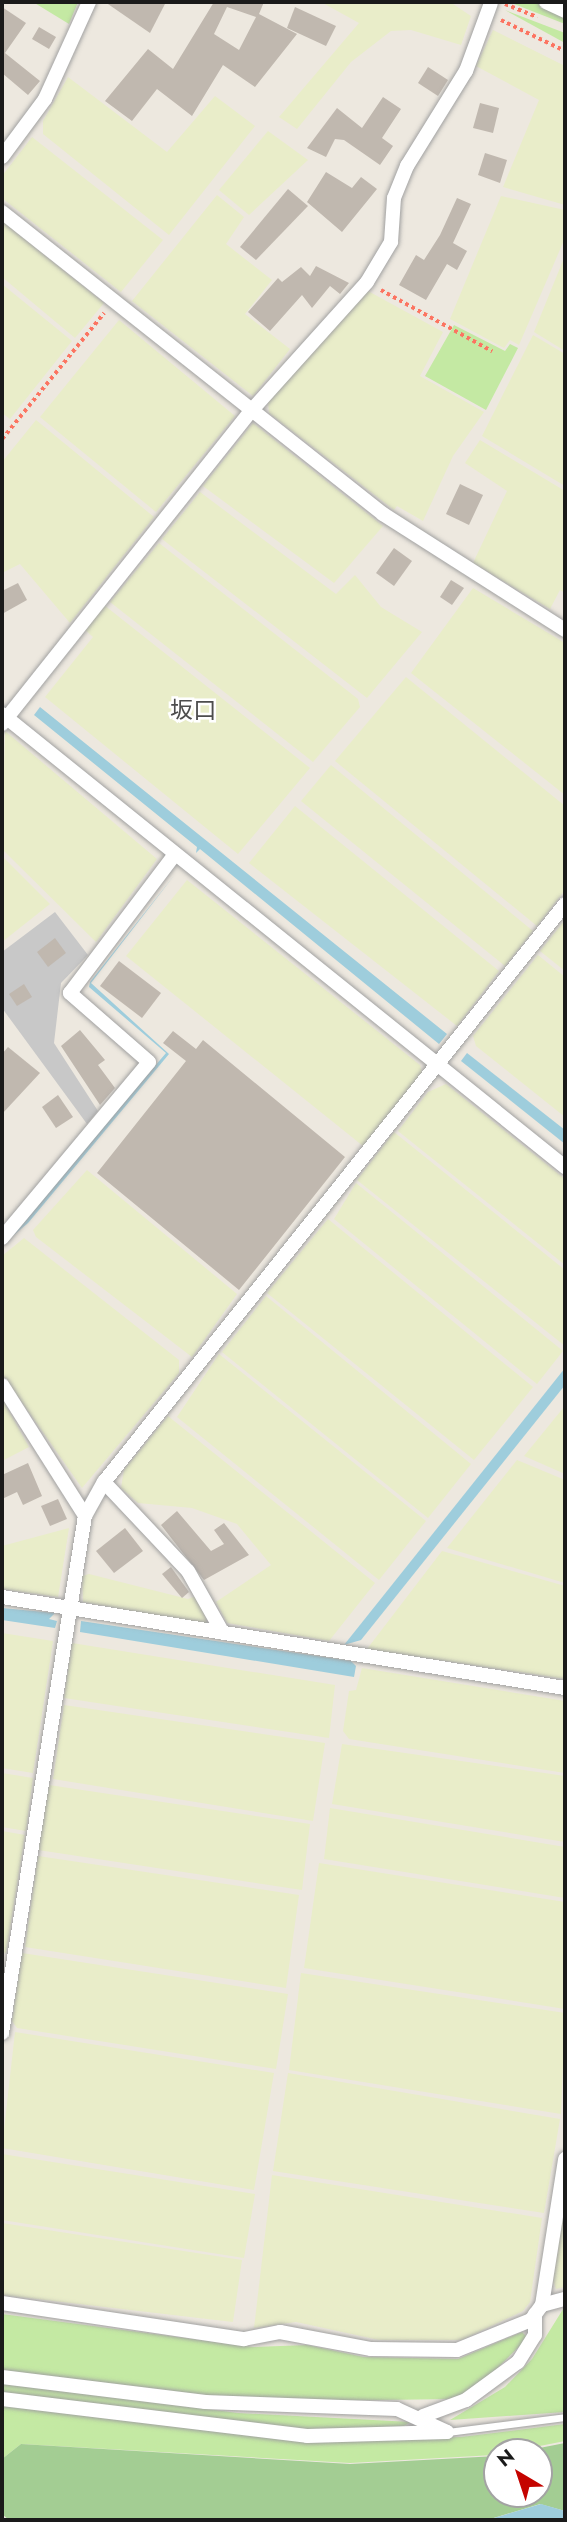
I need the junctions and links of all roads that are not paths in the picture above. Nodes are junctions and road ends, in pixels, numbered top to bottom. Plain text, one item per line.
1 (89, 2) edge
2 (546, 2) edge
3 (487, 7) edge
4 (565, 11) edge
5 (2, 157) edge
6 (2, 212) edge
7 (251, 411) junction
8 (565, 630) edge
9 (3, 719) edge
10 (175, 854) junction
11 (565, 904) edge
12 (437, 1066) junction
13 (565, 1167) edge
14 (2, 1238) edge
15 (2, 1385) edge
16 (104, 1482) junction
17 (85, 1516) junction
18 (2, 1597) edge
19 (68, 1608) junction
20 (223, 1633) junction
21 (565, 1688) edge
22 (2, 2033) edge
23 (565, 2160) edge
24 (565, 2299) edge
25 (2, 2303) edge
26 (539, 2310) junction
27 (2, 2377) edge
28 (2, 2399) edge
29 (423, 2416) junction
30 (565, 2417) edge
31 (447, 2432) junction

1 - 5 street
2 - 4 street
3 - 7 street
6 - 7 street
7 - 8 street
7 - 9 street
9 - 10 street
10 - 12 street
10 - 14 street
11 - 12 street
12 - 13 street
12 - 16 street
15 - 17 street
16 - 17 street
16 - 20 street
17 - 19 street
18 - 19 street
19 - 20 street
19 - 22 street
20 - 21 street
23 - 26 street
24 - 26 street
25 - 26 street
26 - 29 street
27 - 29 street
28 - 31 street
29 - 31 street
30 - 31 lane

